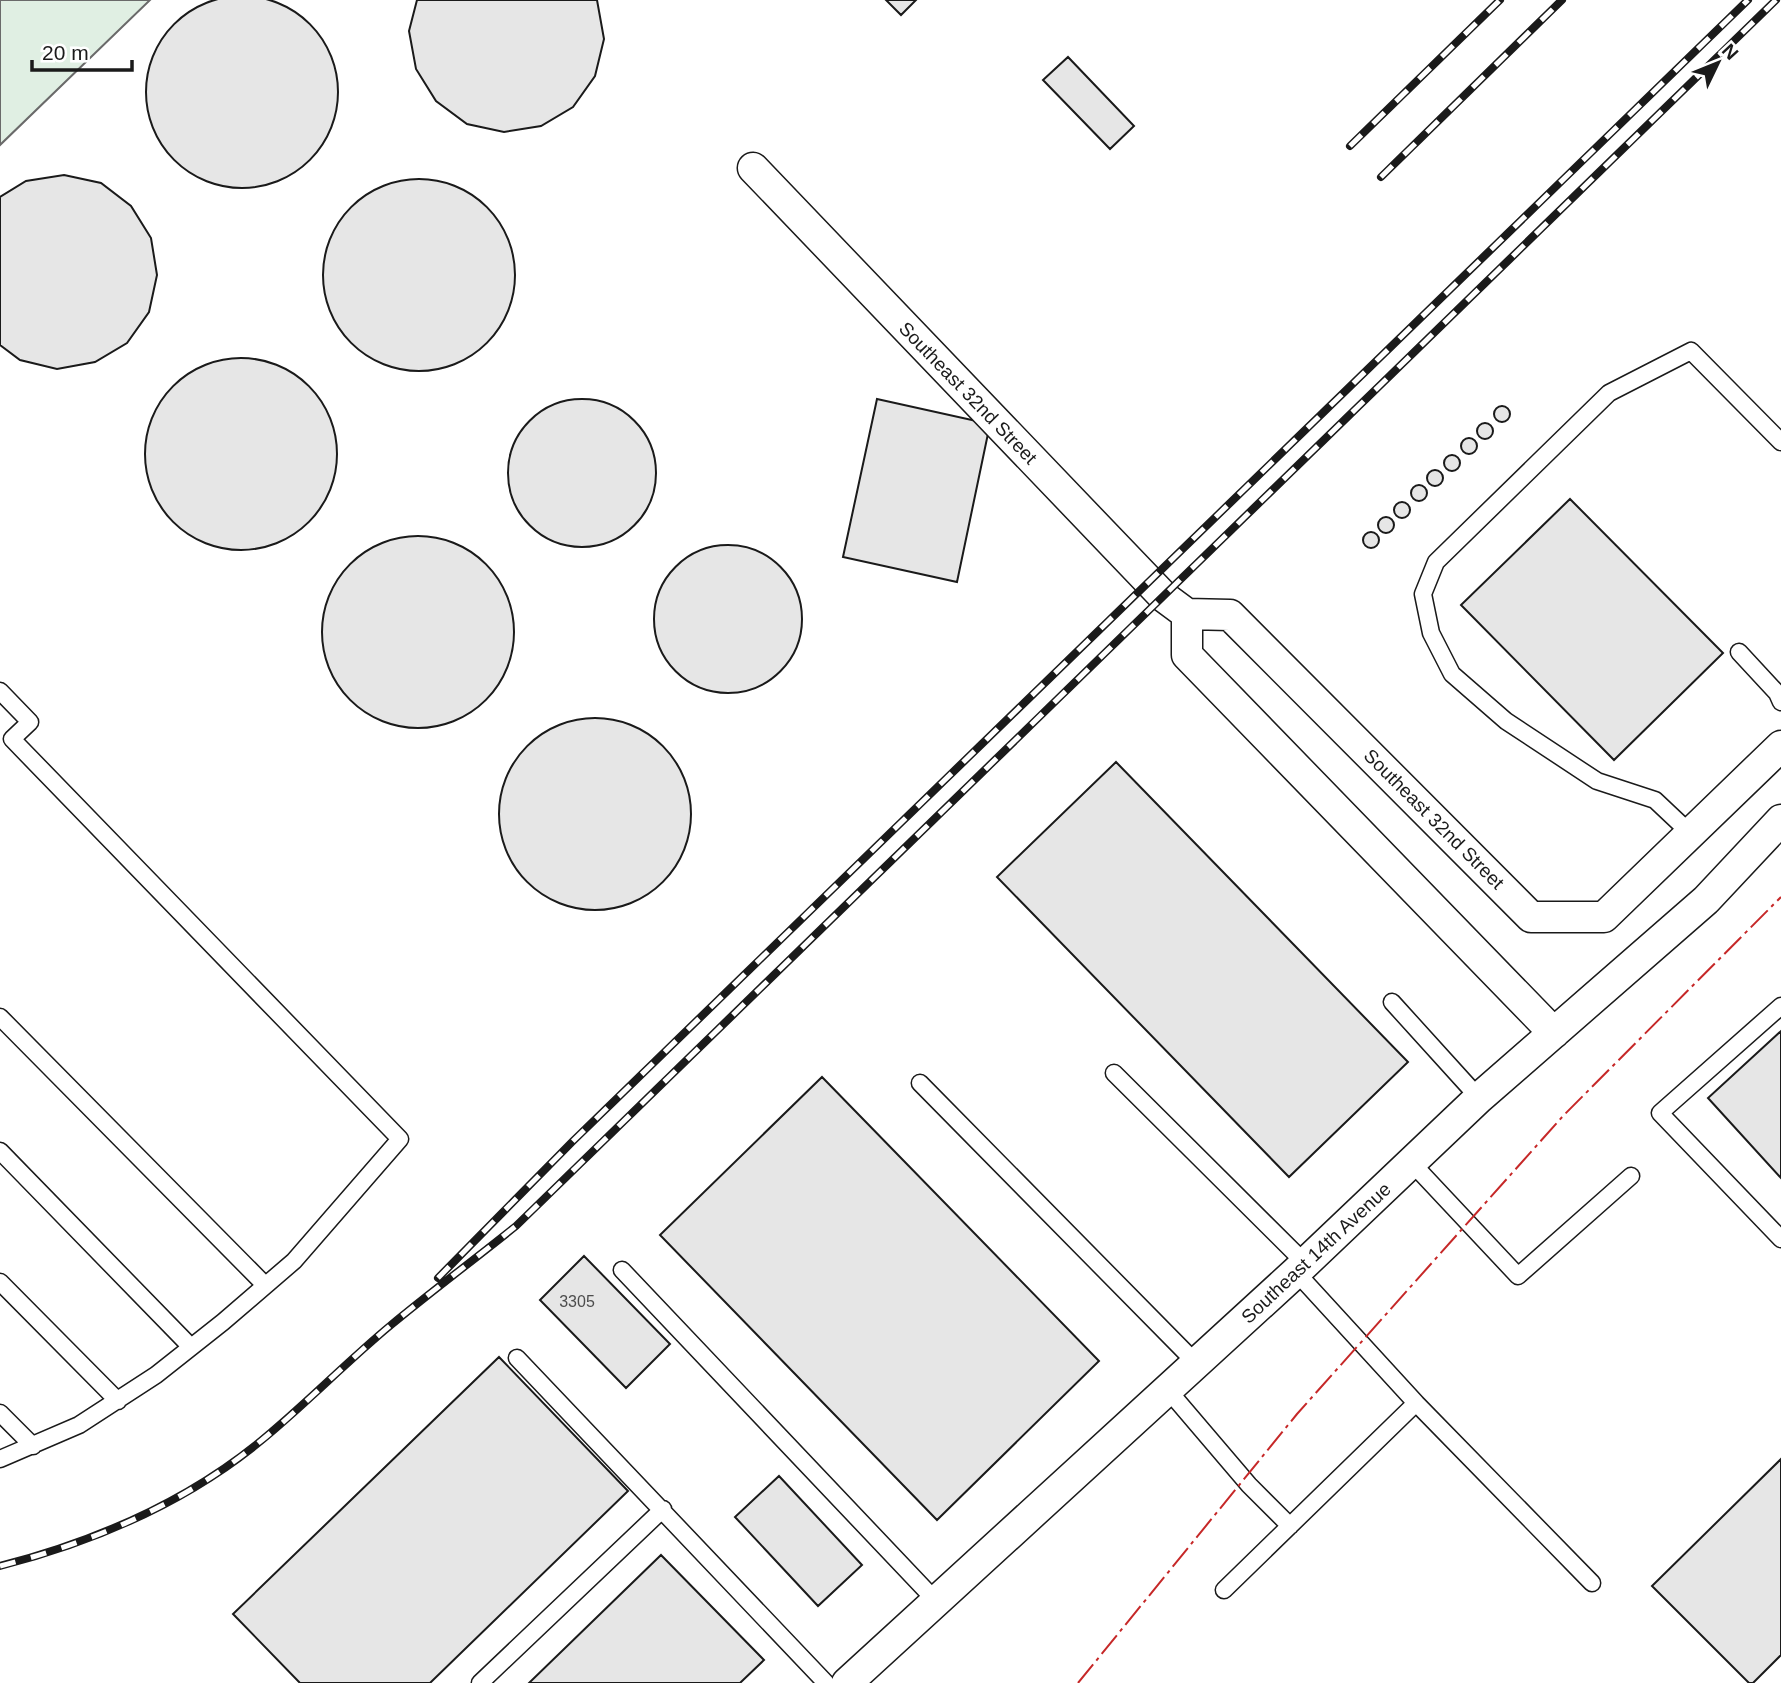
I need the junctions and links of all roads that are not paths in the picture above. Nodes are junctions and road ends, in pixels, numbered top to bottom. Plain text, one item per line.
1 (753, 168) dead end
2 (1781, 442) edge
3 (1187, 614) junction
4 (1739, 652) dead end
5 (0, 691) edge
6 (1781, 702) edge
7 (6, 744) edge
8 (1781, 746) edge
9 (1781, 820) edge
10 (1690, 833) junction
11 (1392, 1002) dead end
12 (1781, 1006) edge
13 (0, 1017) edge
14 (1554, 1033) junction
15 (1114, 1073) dead end
16 (920, 1083) dead end
17 (1479, 1098) junction
18 (0, 1151) edge
19 (1411, 1162) junction
20 (1631, 1176) dead end
21 (1781, 1240) edge
22 (1301, 1268) junction
23 (622, 1270) dead end
24 (0, 1282) edge
25 (264, 1284) junction
26 (191, 1347) junction
27 (517, 1358) dead end
28 (1197, 1363) junction
29 (1168, 1390) junction
30 (118, 1401) junction
31 (1416, 1403) junction
32 (0, 1413) edge
33 (33, 1446) junction
34 (0, 1459) edge
35 (663, 1509) junction
36 (1290, 1526) junction
37 (1592, 1583) dead end
38 (1224, 1590) dead end
39 (935, 1600) junction
40 (480, 1683) edge
41 (826, 1683) edge
42 (847, 1683) edge

1 - 3 street, Southeast 32nd Street
2 - 10 lane
3 - 10 street, Southeast 32nd Street
3 - 14 street
4 - 6 lane
5 - 7 lane
7 - 25 lane
8 - 10 street
9 - 14 street, Southeast 14th Avenue
11 - 17 lane
12 - 21 lane
13 - 25 lane
14 - 17 street, Southeast 14th Avenue
15 - 22 lane
16 - 28 lane
17 - 19 street, Southeast 14th Avenue
18 - 26 lane
19 - 20 lane
19 - 22 street, Southeast 14th Avenue
22 - 28 street, Southeast 14th Avenue
22 - 31 lane
23 - 39 lane
24 - 30 lane
25 - 26 lane
26 - 30 lane
27 - 35 lane
28 - 29 street, Southeast 14th Avenue
29 - 36 lane
29 - 39 street, Southeast 14th Avenue
30 - 33 lane
31 - 36 lane
31 - 37 lane
32 - 33 lane
33 - 34 lane
35 - 40 lane
35 - 41 lane
36 - 38 lane
39 - 42 street, Southeast 14th Avenue

